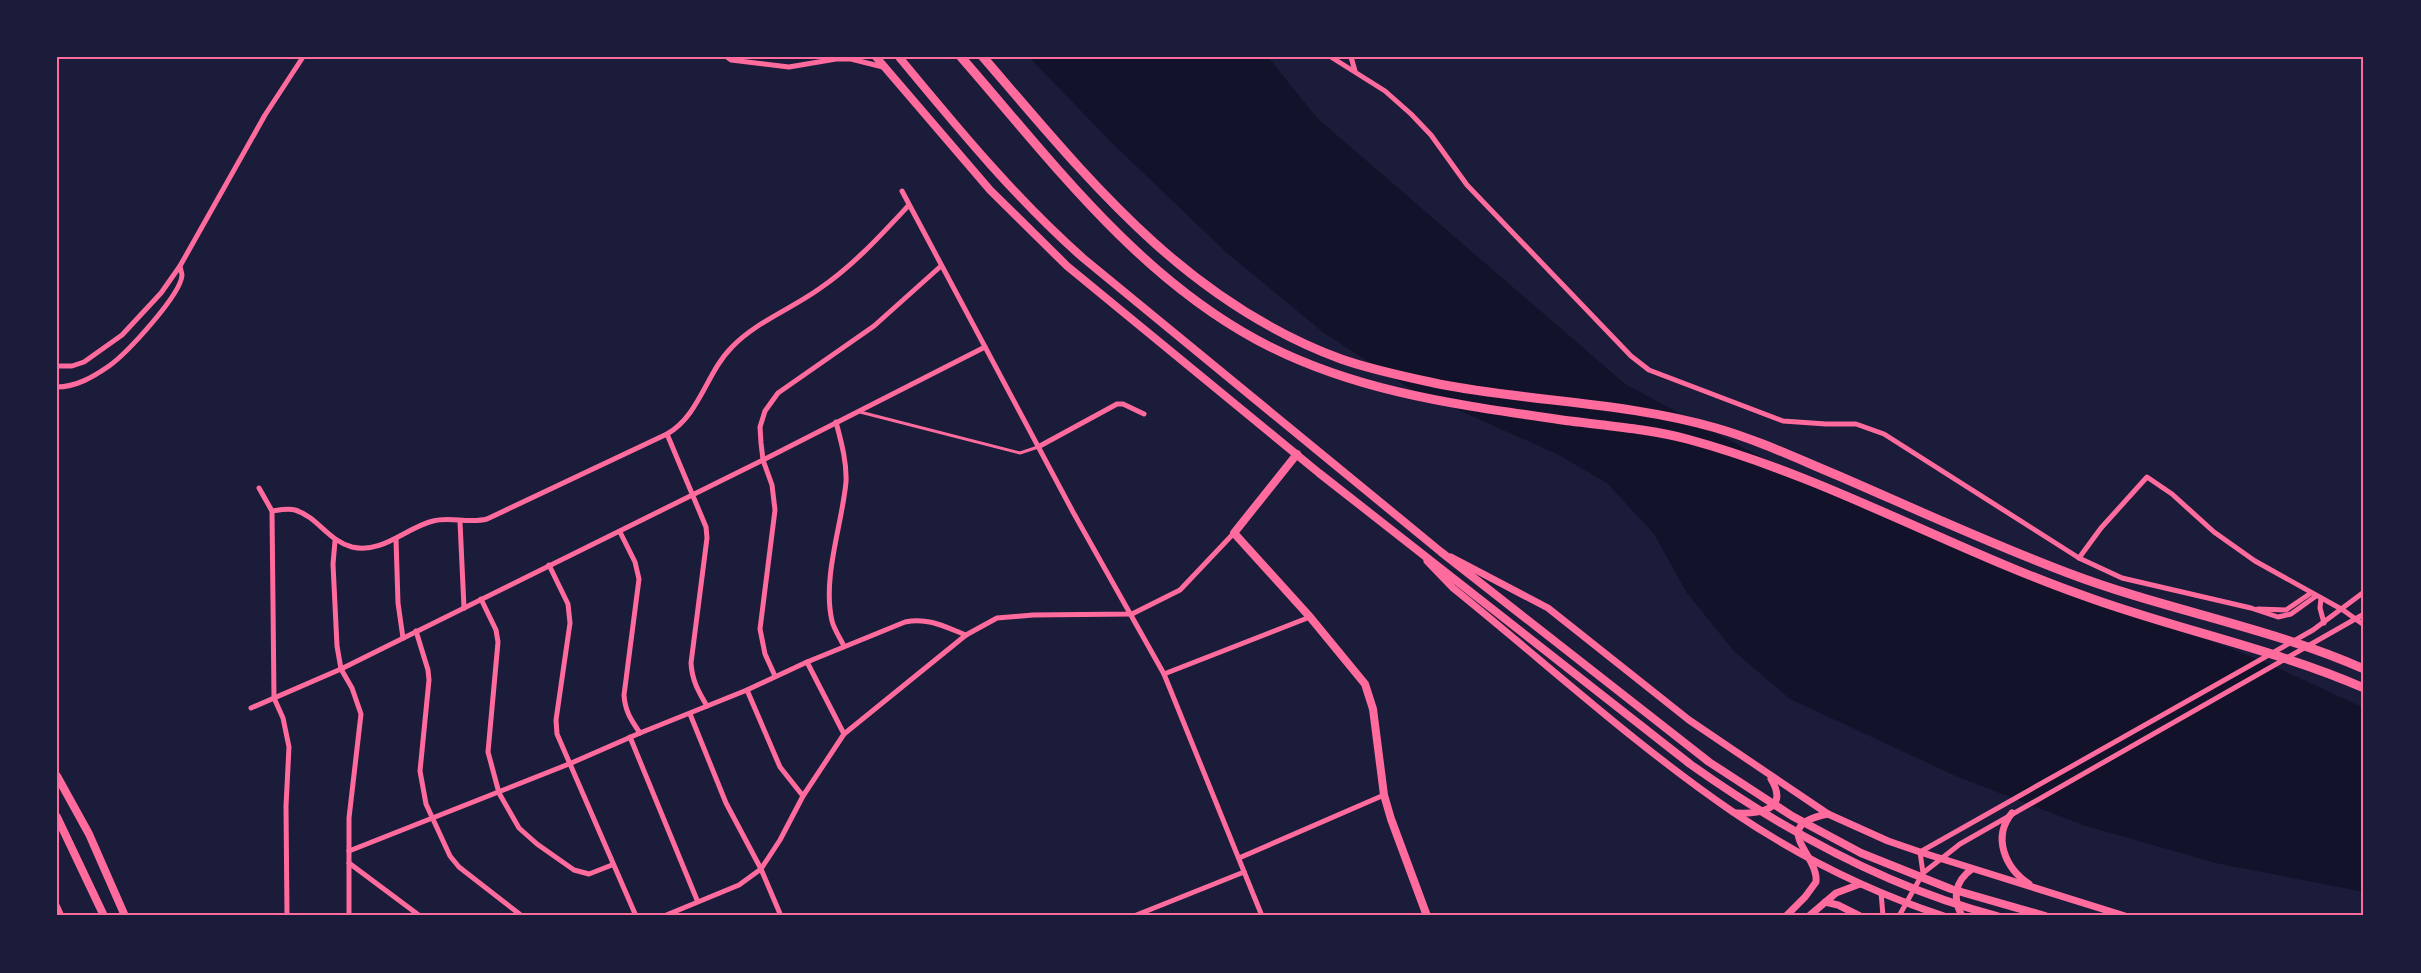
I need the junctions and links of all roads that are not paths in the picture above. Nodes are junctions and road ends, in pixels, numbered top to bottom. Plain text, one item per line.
1 (303, 57) edge
2 (728, 57) edge
3 (876, 57) edge
4 (899, 57) edge
5 (961, 57) edge
6 (983, 57) edge
7 (1331, 57) edge
8 (1351, 57) edge
9 (849, 58) edge
10 (885, 68) junction
11 (1354, 71) junction
12 (902, 191) dead end
13 (909, 205) junction
14 (180, 266) junction
15 (941, 266) junction
16 (985, 347) junction
17 (57, 366) edge
18 (57, 387) edge
19 (856, 411) junction
20 (1144, 414) dead end
21 (836, 422) junction
22 (667, 434) junction
23 (1038, 447) junction
24 (1297, 454) junction
25 (763, 460) junction
26 (260, 488) dead end
27 (693, 494) junction
28 (272, 511) junction
29 (460, 522) junction
30 (620, 532) junction
31 (1234, 533) junction
32 (396, 539) junction
33 (335, 541) junction
34 (1441, 552) junction
35 (1422, 554) junction
36 (2079, 558) junction
37 (549, 565) junction
38 (2364, 592) edge
39 (2316, 596) junction
40 (481, 599) junction
41 (464, 608) junction
42 (2343, 610) junction
43 (1132, 614) junction
44 (2364, 614) edge
45 (1310, 617) junction
46 (2355, 618) junction
47 (2324, 623) junction
48 (2364, 625) edge
49 (416, 631) junction
50 (966, 635) junction
51 (403, 638) junction
52 (844, 646) junction
53 (807, 662) junction
54 (341, 669) junction
55 (2364, 669) edge
56 (1164, 674) junction
57 (775, 676) junction
58 (2364, 688) edge
59 (747, 690) junction
60 (274, 698) junction
61 (707, 706) junction
62 (251, 708) dead end
63 (690, 714) junction
64 (640, 733) junction
65 (844, 734) junction
66 (630, 737) junction
67 (569, 764) junction
68 (1767, 774) junction
69 (57, 776) edge
70 (500, 793) junction
71 (1384, 795) junction
72 (803, 796) junction
73 (1734, 813) junction
74 (2012, 813) junction
75 (1828, 814) junction
76 (57, 817) edge
77 (433, 819) junction
78 (349, 851) junction
79 (1920, 852) junction
80 (1805, 854) junction
81 (1239, 858) junction
82 (1940, 859) junction
83 (349, 863) junction
84 (612, 865) junction
85 (761, 869) junction
86 (1972, 869) junction
87 (1244, 872) junction
88 (1923, 873) junction
89 (1860, 884) junction
90 (2036, 889) junction
91 (1881, 892) junction
92 (697, 900) junction
93 (1825, 902) junction
94 (1908, 904) junction
95 (57, 905) edge
96 (62, 916) edge
97 (104, 916) edge
98 (125, 916) edge
99 (287, 916) edge
100 (349, 916) edge
101 (420, 916) edge
102 (522, 916) edge
103 (636, 916) edge
104 (664, 916) edge
105 (781, 916) edge
106 (1134, 916) edge
107 (1262, 916) edge
108 (1427, 916) edge
109 (1786, 916) edge
110 (1809, 916) edge
111 (1860, 916) edge
112 (1883, 916) edge
113 (1899, 916) edge
114 (1944, 916) edge
115 (1962, 916) edge
116 (1997, 916) edge
117 (2045, 916) edge
118 (2125, 916) edge

1 - 14 street
2 - 9 street
3 - 10 main road
4 - 34 main road
5 - 58 highway
6 - 55 highway
7 - 11 street
8 - 11 street
9 - 10 street
10 - 24 main road
11 - 36 street
12 - 13 street
13 - 15 street
13 - 22 street
14 - 17 street
14 - 18 street
15 - 16 street
15 - 25 street
16 - 19 street
16 - 23 street
19 - 21 street
19 - 23 lane
20 - 23 street
21 - 25 street
21 - 52 street
22 - 27 street
22 - 29 street
23 - 43 street
24 - 31 main road
24 - 35 main road
25 - 27 street
25 - 57 street
26 - 28 street
27 - 30 street
27 - 61 street
28 - 33 street
28 - 60 street
29 - 32 street
29 - 41 street
30 - 37 street
30 - 64 street
31 - 43 street
31 - 45 main road
32 - 33 street
32 - 51 street
33 - 54 street
34 - 68 street
34 - 117 main road
35 - 73 street
35 - 116 main road
36 - 39 street
36 - 39 street
37 - 40 street
37 - 67 street
38 - 42 street
39 - 42 street
39 - 47 street
40 - 41 street
40 - 70 street
41 - 49 street
42 - 46 street
42 - 47 street
43 - 50 street
43 - 56 street
44 - 46 street
45 - 56 street
45 - 71 main road
46 - 48 street
46 - 74 street
47 - 79 street
49 - 51 street
49 - 77 street
50 - 52 street
50 - 65 street
51 - 54 street
52 - 53 street
53 - 57 street
53 - 65 street
54 - 60 street
54 - 78 street
56 - 81 street
57 - 59 street
59 - 61 street
59 - 72 street
60 - 62 street
60 - 99 street
61 - 63 street
63 - 64 street
63 - 85 street
64 - 66 street
65 - 72 street
66 - 67 street
66 - 92 street
67 - 70 street
67 - 84 street
68 - 73 street
68 - 75 street
69 - 98 main road
70 - 77 street
70 - 84 street
71 - 81 street
71 - 108 main road
72 - 85 street
73 - 80 street
74 - 82 street
74 - 90 street
75 - 79 street
75 - 80 street
76 - 97 main road
77 - 78 street
77 - 102 street
78 - 83 street
79 - 82 street
79 - 88 street
80 - 89 street
80 - 109 street
81 - 87 street
82 - 86 street
82 - 88 street
83 - 100 street
83 - 101 street
84 - 103 street
85 - 92 street
85 - 105 street
86 - 90 street
86 - 115 street
87 - 106 street
87 - 107 street
88 - 94 street
89 - 91 street
89 - 93 street
90 - 118 street
91 - 94 street
91 - 112 street
92 - 104 street
93 - 110 street
93 - 111 street
94 - 113 street
94 - 114 street
95 - 96 street

